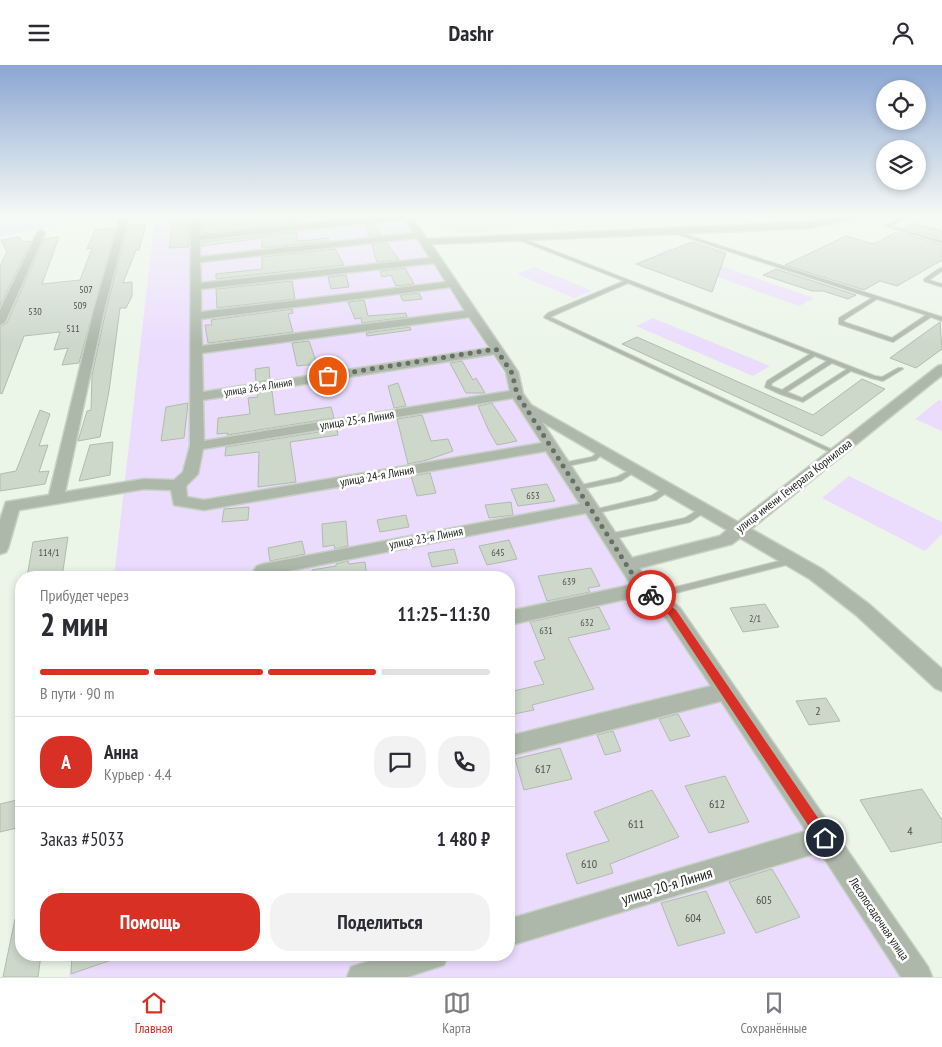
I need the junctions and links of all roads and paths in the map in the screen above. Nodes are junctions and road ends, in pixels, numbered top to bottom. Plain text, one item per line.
1 (29, 259) edge
2 (113, 259) edge
3 (210, 259) edge
4 (436, 259) joint
5 (570, 259) edge
6 (757, 259) edge
7 (195, 260) joint
8 (942, 269) edge
9 (628, 281) junction
10 (452, 284) junction
11 (942, 286) edge
12 (195, 287) junction
13 (877, 297) junction
14 (472, 313) junction
15 (930, 315) junction
16 (196, 316) junction
17 (942, 319) edge
18 (0, 322) edge
19 (496, 349) junction
20 (196, 350) junction
21 (814, 354) junction
22 (832, 361) junction
23 (850, 369) junction
24 (900, 369) dead end
25 (942, 369) edge
26 (782, 393) junction
27 (196, 397) junction
28 (521, 401) junction
29 (197, 446) junction
30 (550, 446) junction
31 (602, 451) junction
32 (836, 453) junction
33 (563, 465) junction
34 (634, 470) junction
35 (178, 485) junction
36 (577, 487) junction
37 (668, 489) junction
38 (56, 499) junction
39 (6, 503) edge
40 (591, 509) junction
41 (704, 510) junction
42 (739, 530) junction
43 (609, 537) junction
44 (0, 548) edge
45 (793, 561) junction
46 (628, 565) junction
47 (263, 570) dead end
48 (647, 592) junction
49 (515, 617) edge
50 (942, 682) edge
51 (726, 691) junction
52 (515, 744) edge
53 (825, 838) junction
54 (515, 931) edge
55 (414, 961) edge
56 (361, 977) edge
57 (918, 977) edge

1 - 18 street
2 - 38 street
3 - 7 street
4 - 10 street, Лесопосадочная улица
4 - 12 street
5 - 9 lane
6 - 13 lane
7 - 12 street
8 - 11 lane
9 - 21 lane
9 - 32 lane
10 - 14 street, Лесопосадочная улица
10 - 16 street
12 - 16 street
13 - 15 lane
13 - 15 lane
14 - 19 street, Лесопосадочная улица
14 - 20 street
15 - 17 lane
16 - 20 street
19 - 27 street, улица 26-я Линия
19 - 28 street, Лесопосадочная улица
20 - 27 street
21 - 22 lane
21 - 26 lane
22 - 23 lane
22 - 26 lane
23 - 24 lane
23 - 26 lane
25 - 32 street, улица имени Генерала Корнилова
27 - 29 street
28 - 29 street, улица 25-я Линия
28 - 30 street, Лесопосадочная улица
28 - 31 street
29 - 35 street
30 - 33 street, Лесопосадочная улица
30 - 35 street, улица 24-я Линия
31 - 33 lane
31 - 34 street
32 - 42 street, улица имени Генерала Корнилова
33 - 36 street, Лесопосадочная улица
34 - 36 lane
34 - 37 street
35 - 38 street
36 - 40 street, Лесопосадочная улица
37 - 40 lane
37 - 41 street
38 - 39 street
39 - 44 street
40 - 43 street, Лесопосадочная улица
40 - 47 street, улица 23-я Линия
41 - 42 street
41 - 43 lane
42 - 45 street
42 - 46 street, улица имени Генерала Корнилова
43 - 46 street, Лесопосадочная улица
45 - 48 lane
45 - 50 street
46 - 48 street, Лесопосадочная улица
48 - 49 street
48 - 51 street, Лесопосадочная улица
51 - 52 street
51 - 53 street, Лесопосадочная улица
53 - 54 street, улица 20-я Линия
53 - 57 street, Лесопосадочная улица
55 - 56 street

